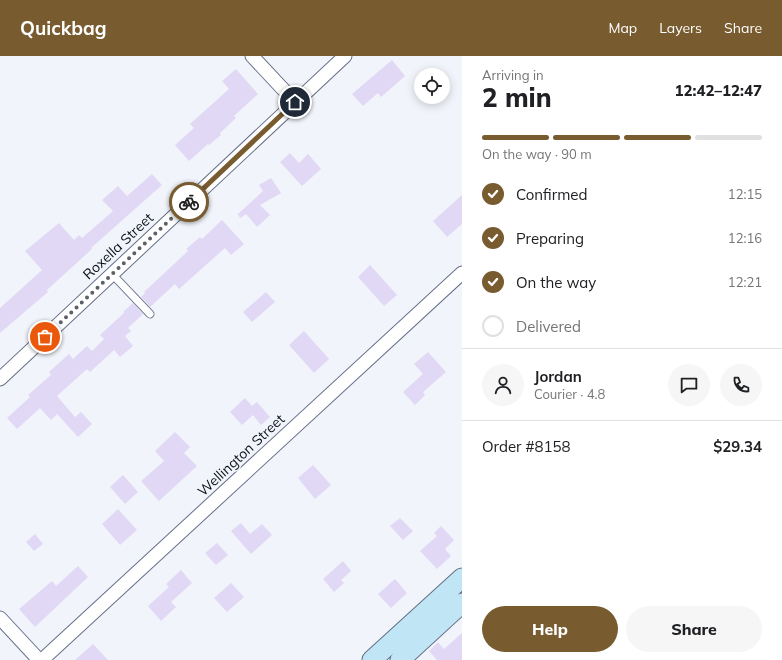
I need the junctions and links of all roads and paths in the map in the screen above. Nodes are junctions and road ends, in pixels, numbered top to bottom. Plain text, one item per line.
1 (252, 56) edge
2 (345, 56) edge
3 (295, 102) junction
4 (112, 274) junction
5 (461, 276) edge
6 (150, 314) dead end
7 (0, 379) edge
8 (462, 578) edge
9 (462, 603) edge
10 (0, 618) edge
11 (430, 620) junction
12 (39, 660) edge
13 (42, 660) edge
14 (372, 660) edge
15 (400, 660) edge

1 - 3 street
2 - 3 street, Roxella Street
3 - 4 street, Roxella Street
4 - 6 lane
4 - 7 street, Roxella Street
5 - 13 street, Wellington Street
8 - 11 main road
9 - 11 main road
10 - 12 street
11 - 14 main road
11 - 15 main road

